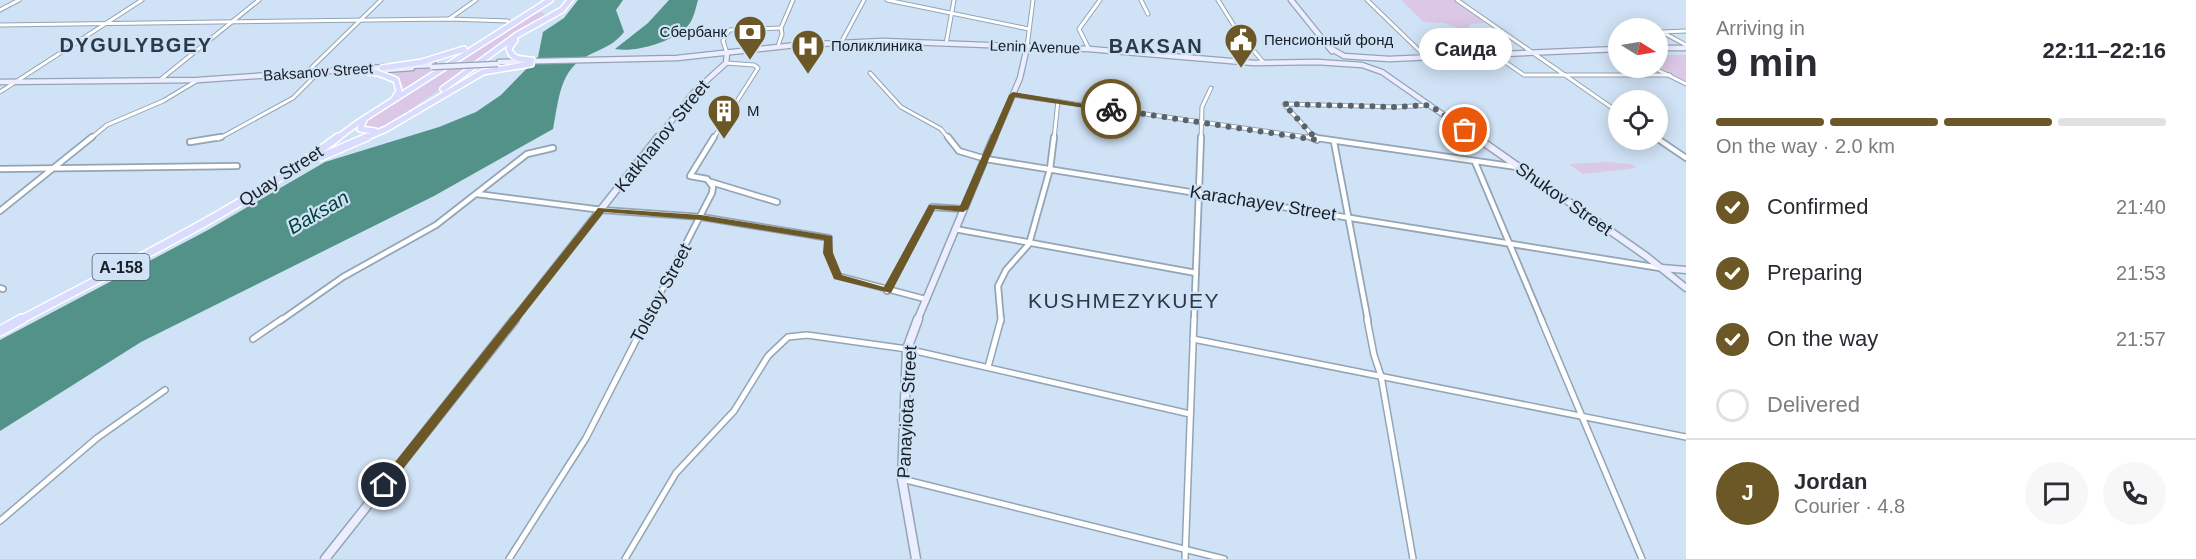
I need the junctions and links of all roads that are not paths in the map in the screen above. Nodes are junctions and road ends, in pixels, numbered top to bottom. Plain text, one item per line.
1 (19, 0) edge
2 (142, 0) edge
3 (260, 0) edge
4 (381, 0) edge
5 (476, 0) edge
6 (550, 0) edge
7 (570, 0) edge
8 (793, 0) edge
9 (864, 0) edge
10 (887, 0) edge
11 (954, 0) edge
12 (1033, 0) edge
13 (1100, 0) edge
14 (1141, 0) edge
15 (1218, 0) edge
16 (1291, 0) edge
17 (1367, 0) edge
18 (1457, 0) edge
19 (0, 10) edge
20 (528, 14) junction
21 (950, 14) junction
22 (1148, 14) dead end
23 (449, 19) junction
24 (358, 21) junction
25 (508, 21) dead end
26 (232, 22) junction
27 (104, 23) junction
28 (539, 23) junction
29 (0, 25) edge
30 (781, 28) junction
31 (1029, 29) junction
32 (1686, 31) edge
33 (495, 33) junction
34 (842, 41) junction
35 (897, 42) junction
36 (946, 44) junction
37 (778, 46) junction
38 (1686, 46) edge
39 (1027, 47) junction
40 (1668, 47) edge
41 (1330, 48) junction
42 (1089, 49) junction
43 (1608, 50) edge
44 (1532, 52) junction
45 (1495, 55) junction
46 (727, 57) junction
47 (1351, 57) junction
48 (1364, 58) junction
49 (1427, 58) junction
50 (1336, 59) junction
51 (1389, 59) junction
52 (532, 62) junction
53 (1317, 62) junction
54 (1264, 63) junction
55 (1348, 63) junction
56 (1373, 63) junction
57 (1355, 64) junction
58 (433, 66) junction
59 (382, 68) junction
60 (357, 71) junction
61 (1382, 72) junction
62 (870, 73) dead end
63 (305, 74) junction
64 (317, 74) junction
65 (1565, 75) junction
66 (1670, 75) joint
67 (159, 80) junction
68 (200, 80) junction
69 (0, 82) edge
70 (15, 82) junction
71 (1686, 84) edge
72 (1211, 88) dead end
73 (0, 92) edge
74 (1013, 95) junction
75 (1058, 101) junction
76 (1430, 105) junction
77 (1608, 105) edge
78 (381, 109) junction
79 (405, 116) junction
80 (365, 119) junction
81 (1203, 124) junction
82 (386, 129) junction
83 (1317, 140) junction
84 (190, 142) dead end
85 (1335, 142) junction
86 (1668, 146) edge
87 (553, 148) dead end
88 (1686, 158) edge
89 (986, 159) junction
90 (1476, 162) junction
91 (237, 166) dead end
92 (1517, 167) junction
93 (52, 168) junction
94 (0, 169) edge
95 (1050, 169) junction
96 (711, 182) junction
97 (1200, 193) junction
98 (477, 194) junction
99 (242, 202) junction
100 (777, 202) dead end
101 (963, 209) junction
102 (602, 210) junction
103 (0, 211) edge
104 (701, 217) junction
105 (1348, 217) junction
106 (955, 229) junction
107 (1029, 244) junction
108 (1508, 244) junction
109 (1662, 268) junction
110 (1686, 270) edge
111 (1196, 273) junction
112 (1686, 288) edge
113 (887, 291) junction
114 (925, 299) junction
115 (0, 332) edge
116 (253, 339) dead end
117 (1193, 339) junction
118 (907, 349) junction
119 (988, 368) junction
120 (1381, 376) junction
121 (165, 390) dead end
122 (1190, 414) junction
123 (1582, 416) junction
124 (1686, 437) edge
125 (902, 479) junction
126 (0, 521) edge
127 (1185, 549) junction
128 (325, 559) edge
129 (509, 559) edge
130 (625, 559) edge
131 (916, 559) edge
132 (1185, 559) edge
133 (1224, 559) edge
134 (1413, 559) edge
135 (1642, 559) edge

1 - 19 street
2 - 27 street
3 - 26 street
4 - 24 street
5 - 23 street
6 - 20 main road, Quay Street / А-158
7 - 28 main road, А-158
8 - 30 street
9 - 34 street
10 - 21 street
11 - 21 street
12 - 31 street, Panayiota Street
13 - 42 street
14 - 22 street
15 - 54 street
16 - 41 main road
17 - 49 street
18 - 44 street
20 - 28 main road
20 - 33 main road, Quay Street / А-158
21 - 31 street
21 - 36 street
23 - 24 street
23 - 25 street
24 - 26 street
24 - 63 street
26 - 27 street
26 - 67 street
27 - 29 street
27 - 70 street
28 - 52 main road
28 - 79 main road, А-158
30 - 37 street
30 - 46 street
31 - 39 street, Panayiota Street
32 - 38 street
33 - 59 main road
33 - 78 main road, Quay Street / А-158
34 - 35 main road, Lenin Avenue
34 - 37 main road, Lenin Avenue
35 - 36 main road, Lenin Avenue
35 - 46 main road, Lenin Avenue
36 - 39 main road, Lenin Avenue
37 - 46 main road, Lenin Avenue
38 - 40 main road
39 - 42 main road, Lenin Avenue
39 - 74 main road, Panayiota Street
41 - 47 main road
41 - 50 main road
42 - 54 main road, Lenin Avenue
43 - 44 main road
44 - 45 main road
44 - 65 street
45 - 49 main road
45 - 65 street
46 - 52 main road
46 - 96 street
46 - 102 main road, Katkhanov Street
47 - 48 main road
47 - 50 main road
48 - 51 main road
48 - 56 main road
49 - 51 main road
50 - 53 main road
50 - 55 main road
51 - 56 main road
52 - 58 main road, bridge
52 - 79 main road
53 - 54 main road, Lenin Avenue
53 - 55 main road
55 - 57 main road
56 - 57 main road
56 - 61 main road
57 - 61 main road
58 - 59 main road, Baksanov Street
58 - 60 main road, Baksanov Street
59 - 63 main road, Baksanov Street
60 - 64 main road, Baksanov Street
60 - 78 main road
61 - 76 main road, Shukov Street
62 - 89 street, Karachayev Street
63 - 64 main road, Baksanov Street
63 - 68 main road, Baksanov Street
64 - 84 street
65 - 66 street
65 - 77 street
66 - 71 street
67 - 68 main road, Baksanov Street
67 - 70 main road, Baksanov Street
68 - 93 street
69 - 70 main road, Baksanov Street
70 - 73 street
72 - 81 street
74 - 75 street
74 - 89 main road, Panayiota Street
75 - 81 street
75 - 95 street
76 - 83 street
76 - 92 main road, Shukov Street
78 - 80 main road, Quay Street / А-158
79 - 82 main road, А-158
80 - 82 main road
80 - 99 main road, Quay Street / А-158
81 - 83 street
81 - 97 street
82 - 99 main road, А-158
83 - 85 street
85 - 90 street
85 - 105 street
86 - 88 street
87 - 98 street
89 - 95 street, Karachayev Street
89 - 101 main road, Panayiota Street
90 - 92 street
90 - 108 street
91 - 93 street
92 - 109 main road, Shukov Street
93 - 94 street
93 - 103 street
95 - 97 street, Karachayev Street
95 - 107 street
96 - 100 street
96 - 104 street, Tolstoy Street
97 - 105 street, Karachayev Street
97 - 111 street
98 - 102 street
98 - 116 street
99 - 115 main road, Quay Street / А-158
101 - 106 main road, Panayiota Street
101 - 113 street
102 - 104 street
102 - 128 main road, Katkhanov Street
104 - 113 street
104 - 129 street, Tolstoy Street
105 - 108 street, Karachayev Street
105 - 120 street
106 - 107 street
106 - 114 main road, Panayiota Street
107 - 111 street
107 - 119 street
108 - 109 street, Karachayev Street
108 - 123 street
109 - 110 main road, Karachayev Street
109 - 112 main road, Shukov Street
111 - 117 street
113 - 114 street
114 - 118 main road, Panayiota Street
117 - 120 street
117 - 122 street
118 - 119 street
118 - 125 main road, Panayiota Street
118 - 130 street
119 - 122 street
120 - 123 street
120 - 134 street
121 - 126 street
122 - 127 street
123 - 124 street
123 - 135 street
125 - 127 street
125 - 131 main road, Panayiota Street
127 - 132 street
127 - 133 street

